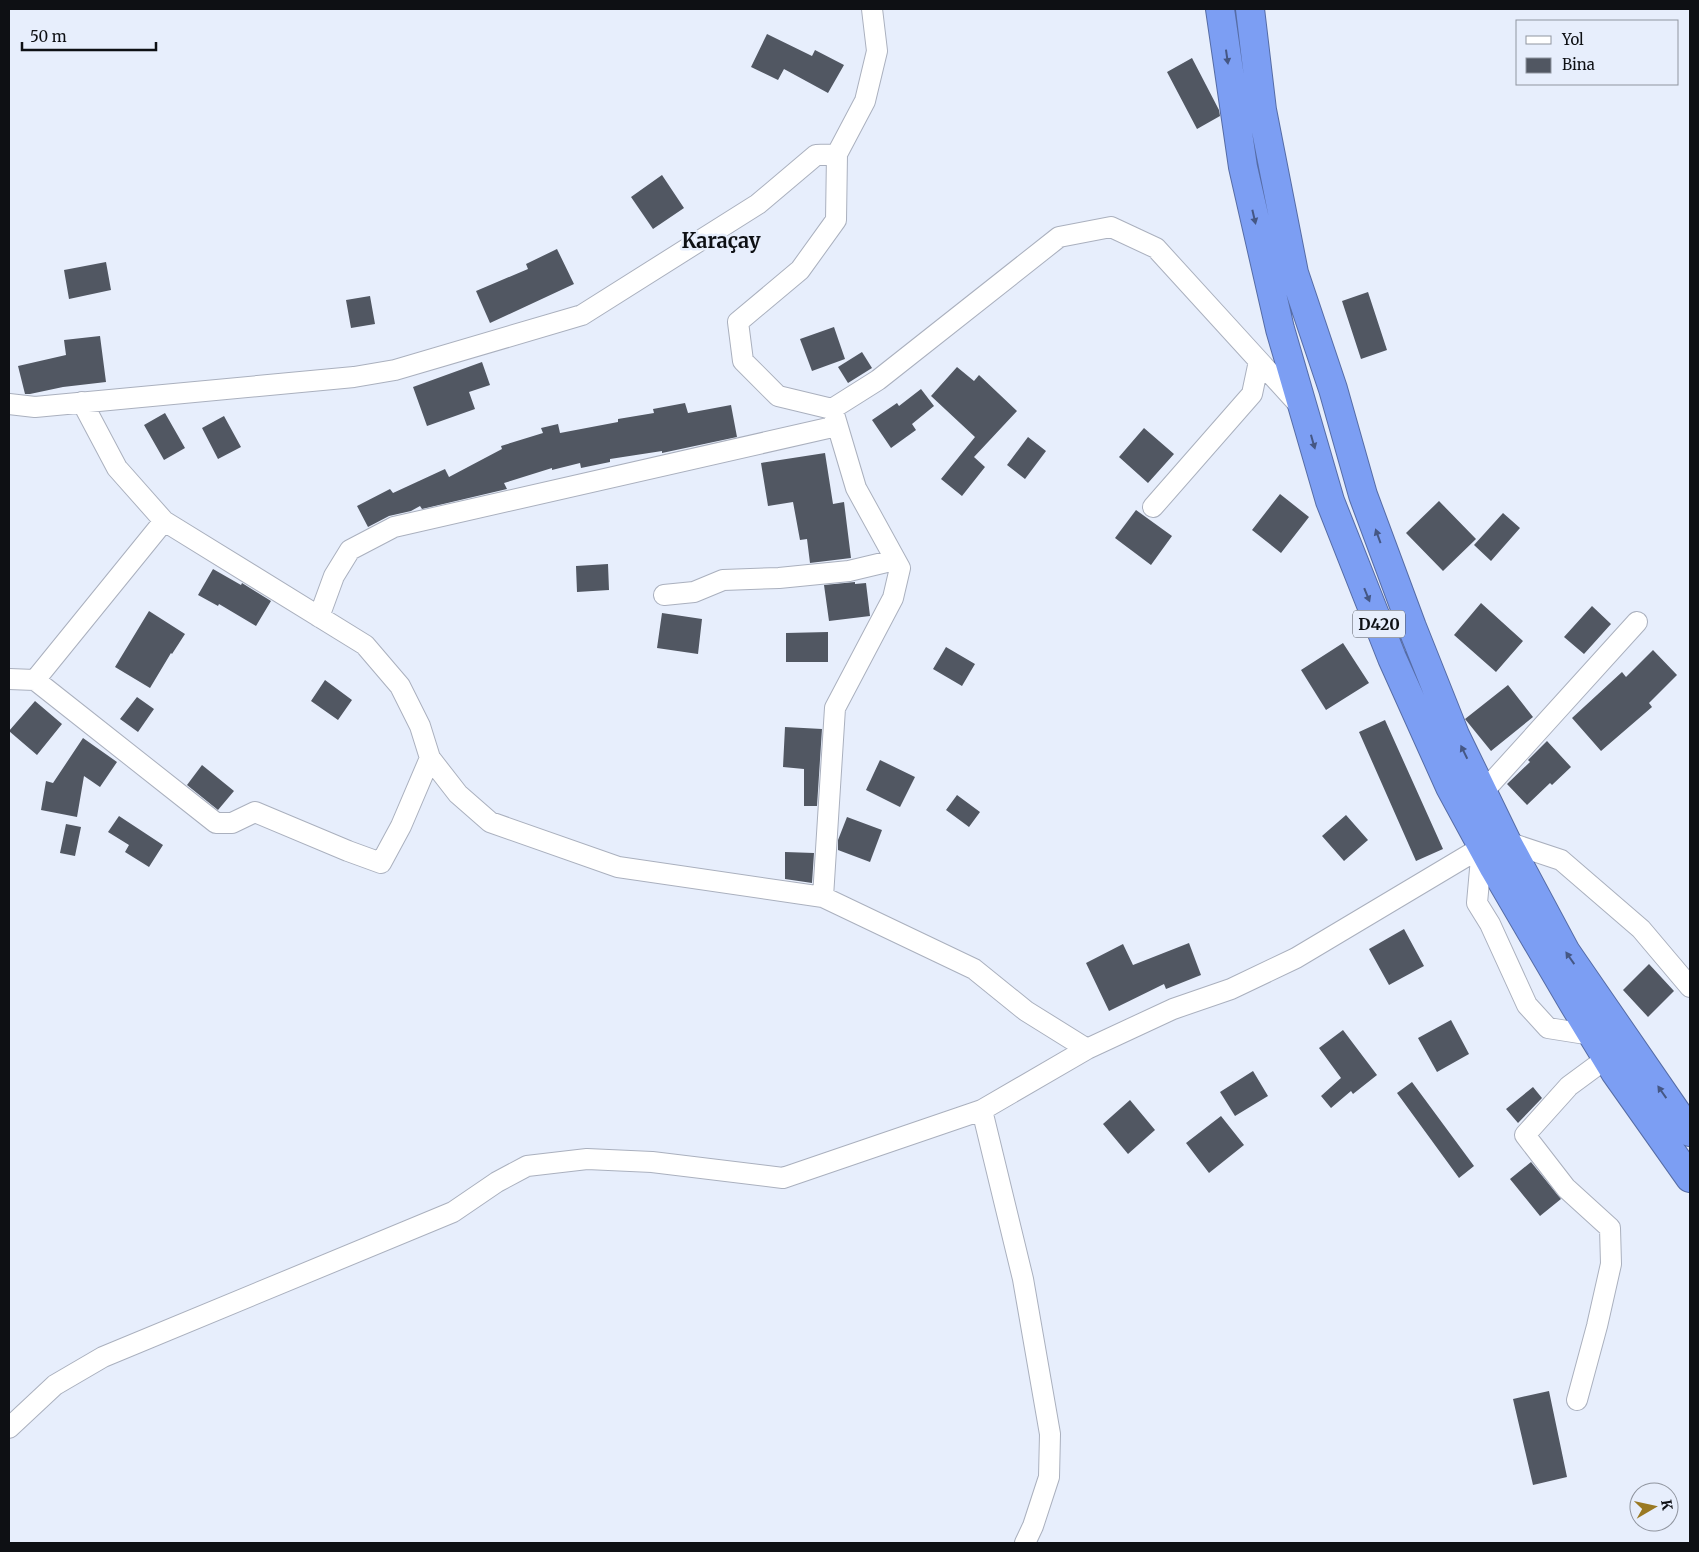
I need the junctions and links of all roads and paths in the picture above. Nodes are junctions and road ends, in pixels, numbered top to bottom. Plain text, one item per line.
1 (872, 9) edge
2 (1220, 9) edge
3 (1250, 9) edge
4 (838, 154) junction
5 (1259, 362) junction
6 (82, 402) junction
7 (9, 404) edge
8 (1303, 410) junction
9 (835, 418) junction
10 (1152, 507) dead end
11 (164, 521) junction
12 (896, 560) junction
13 (664, 595) dead end
14 (319, 617) junction
15 (1637, 622) dead end
16 (9, 679) edge
17 (35, 680) junction
18 (430, 758) junction
19 (1483, 792) junction
20 (1495, 844) junction
21 (823, 897) junction
22 (1690, 987) edge
23 (1600, 1047) junction
24 (1087, 1049) junction
25 (982, 1110) junction
26 (1690, 1132) edge
27 (1690, 1178) edge
28 (1577, 1400) dead end
29 (9, 1428) edge
30 (1025, 1543) edge

1 - 4 street
2 -> 8 highway, D420
19 -> 3 highway, D420
4 - 6 street
4 - 9 street
5 - 8 street
5 - 9 street
5 - 10 street
6 - 7 street
6 - 11 street
8 -> 20 highway, D420
9 - 12 street
9 - 14 street
11 - 14 street
11 - 17 street
12 - 13 street
12 - 21 street
14 - 18 street
15 - 19 street
16 - 17 street
17 - 18 street
18 - 21 street
19 - 20 highway, D420
20 - 22 street
20 - 23 highway, D420
20 - 23 street
20 - 24 street
26 -> 20 highway, D420
21 - 24 street
23 - 27 highway, D420
23 - 28 street
24 - 25 street
25 - 29 street
25 - 30 street

